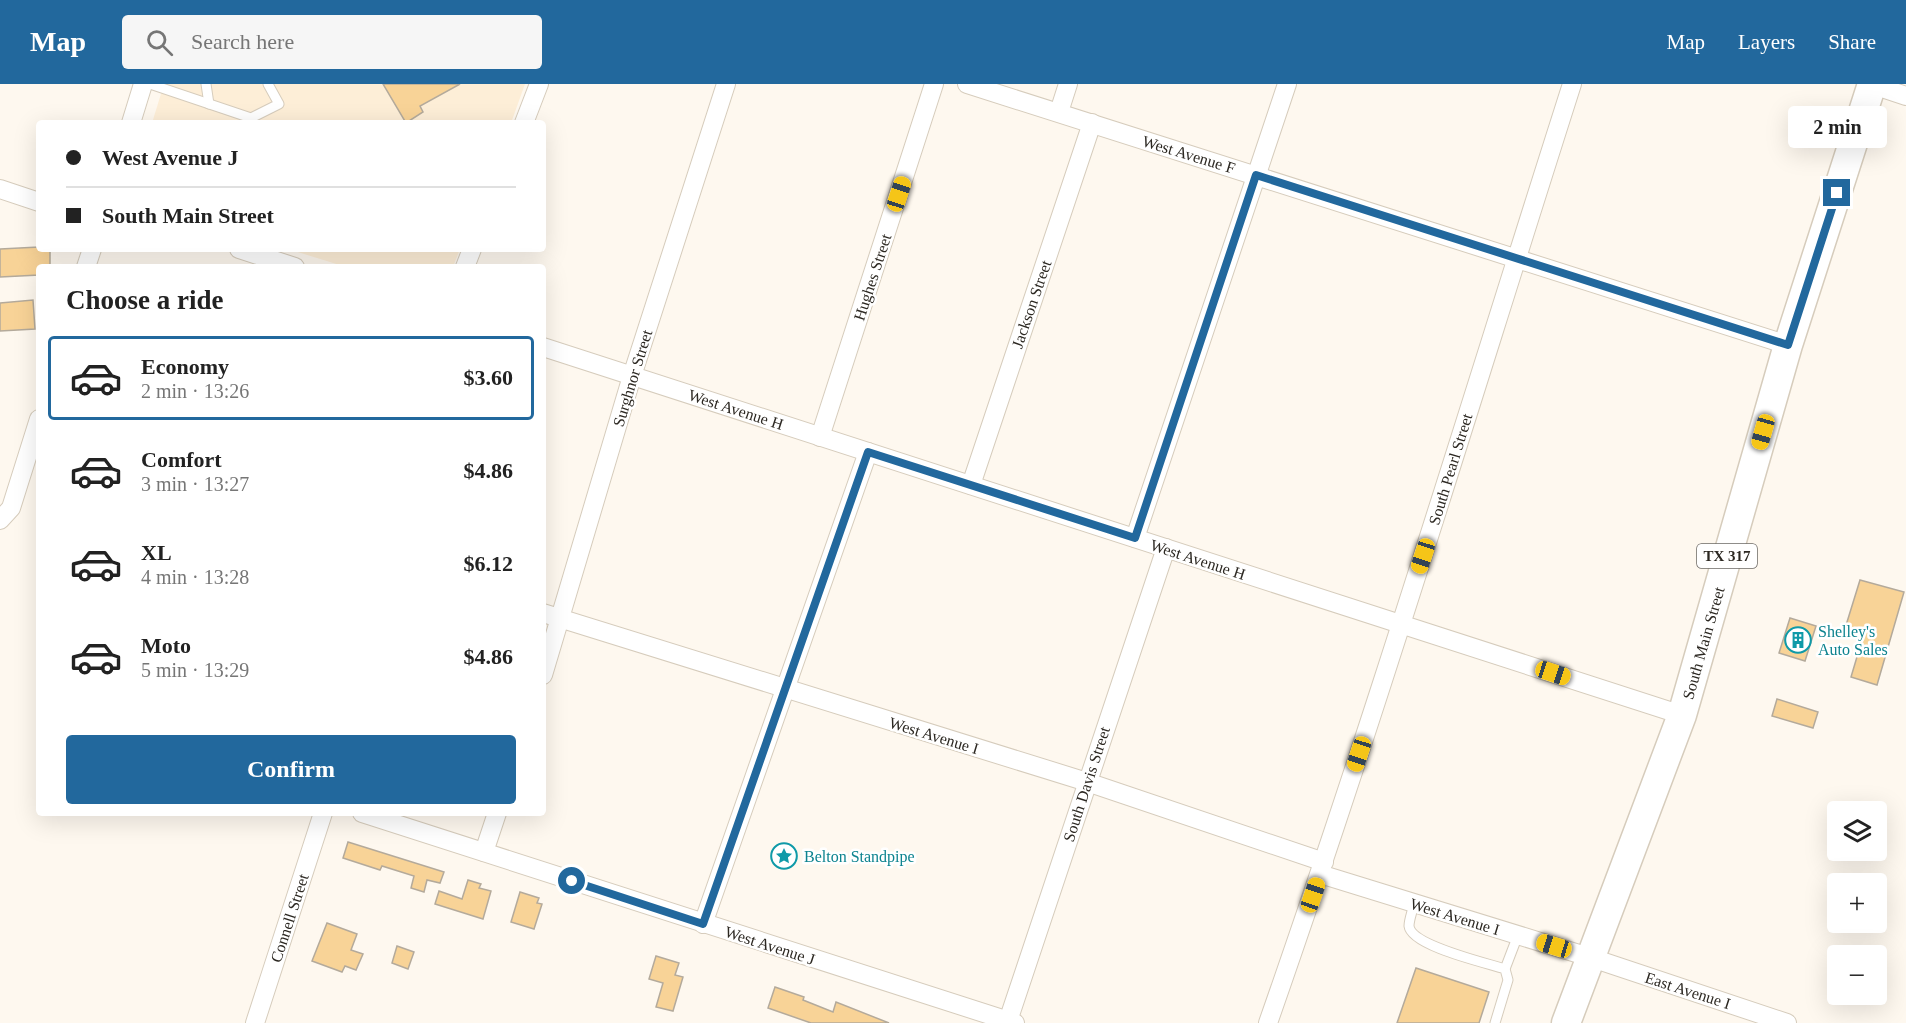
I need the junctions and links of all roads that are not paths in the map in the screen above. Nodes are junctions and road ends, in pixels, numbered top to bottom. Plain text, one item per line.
1 (143, 84) edge
2 (150, 84) edge
3 (206, 84) edge
4 (268, 84) edge
5 (539, 84) edge
6 (726, 84) edge
7 (934, 84) edge
8 (967, 84) edge
9 (1068, 84) edge
10 (1287, 84) edge
11 (1572, 84) edge
12 (1871, 84) edge
13 (1906, 96) edge
14 (208, 104) junction
15 (1059, 112) junction
16 (132, 120) edge
17 (525, 120) edge
18 (1092, 123) junction
19 (1256, 175) junction
20 (0, 189) edge
21 (36, 201) edge
22 (248, 252) edge
23 (1516, 260) junction
24 (285, 264) edge
25 (1788, 345) junction
26 (546, 348) edge
27 (632, 376) junction
28 (36, 429) edge
29 (820, 437) junction
30 (868, 452) junction
31 (971, 485) junction
32 (0, 520) edge
33 (1135, 538) junction
34 (1166, 548) junction
35 (546, 614) edge
36 (562, 618) junction
37 (1401, 624) junction
38 (546, 666) edge
39 (786, 690) junction
40 (1682, 715) junction
41 (1087, 782) junction
42 (322, 816) edge
43 (371, 816) edge
44 (496, 816) edge
45 (484, 852) junction
46 (1322, 868) junction
47 (1414, 903) junction
48 (703, 924) junction
49 (1518, 935) junction
50 (1589, 957) junction
51 (1505, 969) junction
52 (1010, 1022) edge
53 (255, 1023) edge
54 (1268, 1023) edge
55 (1495, 1023) edge
56 (1566, 1023) edge
57 (1787, 1023) edge

1 - 16 street
2 - 14 lane
3 - 14 lane
4 - 14 lane
5 - 17 street
6 - 27 street, Surghnor Street
7 - 29 street, Hughes Street
8 - 15 street, West Avenue F
9 - 15 street
10 - 19 street
11 - 23 street, South Pearl Street
12 - 13 street
12 - 25 main road, South Main Street / TX 317
15 - 18 street, West Avenue F
18 - 19 street, West Avenue F
18 - 31 street, Jackson Street
19 - 23 street, West Avenue F
19 - 33 street
20 - 21 street
22 - 24 street
23 - 25 street, West Avenue F
23 - 37 street, South Pearl Street
25 - 40 main road, South Main Street / TX 317
26 - 27 street, West Avenue H
27 - 29 street, West Avenue H
27 - 36 street, Surghnor Street
28 - 32 street
29 - 30 street, West Avenue H
30 - 31 street, West Avenue H
30 - 39 street
31 - 33 street, West Avenue H
33 - 34 street, West Avenue H
34 - 37 street, West Avenue H
34 - 41 street, South Davis Street
35 - 36 street, West Avenue I
36 - 38 street, Surghnor Street
36 - 39 street, West Avenue I
37 - 40 street, West Avenue H
37 - 46 street, South Pearl Street
39 - 41 street, West Avenue I
39 - 48 street
40 - 50 main road, South Main Street / TX 317
41 - 46 street, West Avenue I
41 - 52 street, South Davis Street
42 - 53 street, Connell Street
43 - 45 street, West Avenue J
44 - 45 street
45 - 48 street, West Avenue J
46 - 47 street, West Avenue I
46 - 54 street, South Pearl Street
47 - 49 street, West Avenue I
47 - 51 lane
48 - 52 street, West Avenue J
49 - 50 street, West Avenue I
49 - 51 lane
50 - 56 main road, South Main Street / TX 317
50 - 57 street, East Avenue I
51 - 55 lane

